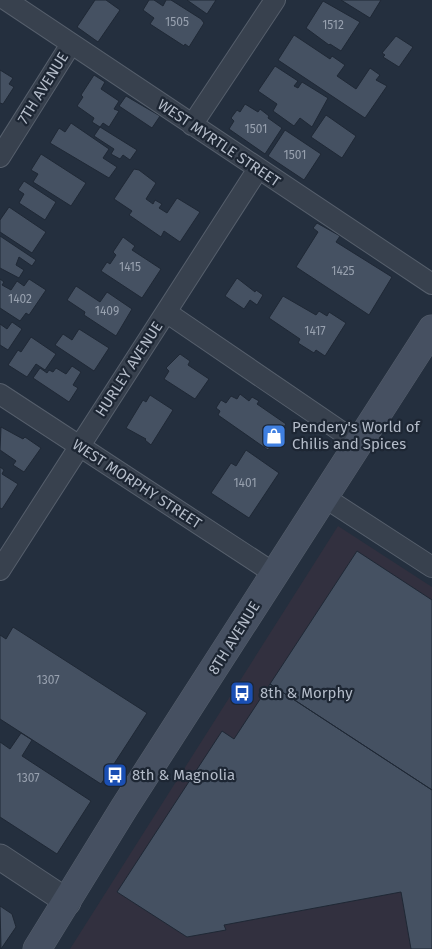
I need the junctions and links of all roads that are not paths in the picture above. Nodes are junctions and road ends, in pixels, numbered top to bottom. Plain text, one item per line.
1 (6, 0) edge
2 (275, 0) edge
3 (71, 44) junction
4 (192, 125) junction
5 (0, 157) edge
6 (258, 169) junction
7 (432, 284) edge
8 (166, 312) junction
9 (432, 328) edge
10 (0, 394) edge
11 (358, 444) junction
12 (80, 446) junction
13 (324, 498) junction
14 (432, 567) edge
15 (0, 570) edge
16 (275, 574) junction
17 (0, 858) edge
18 (68, 902) junction
19 (37, 949) edge

1 - 3 street, WEST MYRTLE STREET
2 - 4 street
3 - 4 street, WEST MYRTLE STREET
3 - 5 street, 7TH AVENUE
4 - 6 street, WEST MYRTLE STREET
6 - 7 street, WEST MYRTLE STREET
6 - 8 street, HURLEY AVENUE
8 - 11 street
8 - 12 street, HURLEY AVENUE
9 - 11 main road, 8TH AVENUE
10 - 12 street, WEST MORPHY STREET
11 - 13 main road, 8TH AVENUE
12 - 15 street, HURLEY AVENUE
12 - 16 street, WEST MORPHY STREET
13 - 14 street
13 - 16 main road, 8TH AVENUE
16 - 18 main road, 8TH AVENUE
17 - 18 street
18 - 19 main road, 8TH AVENUE

